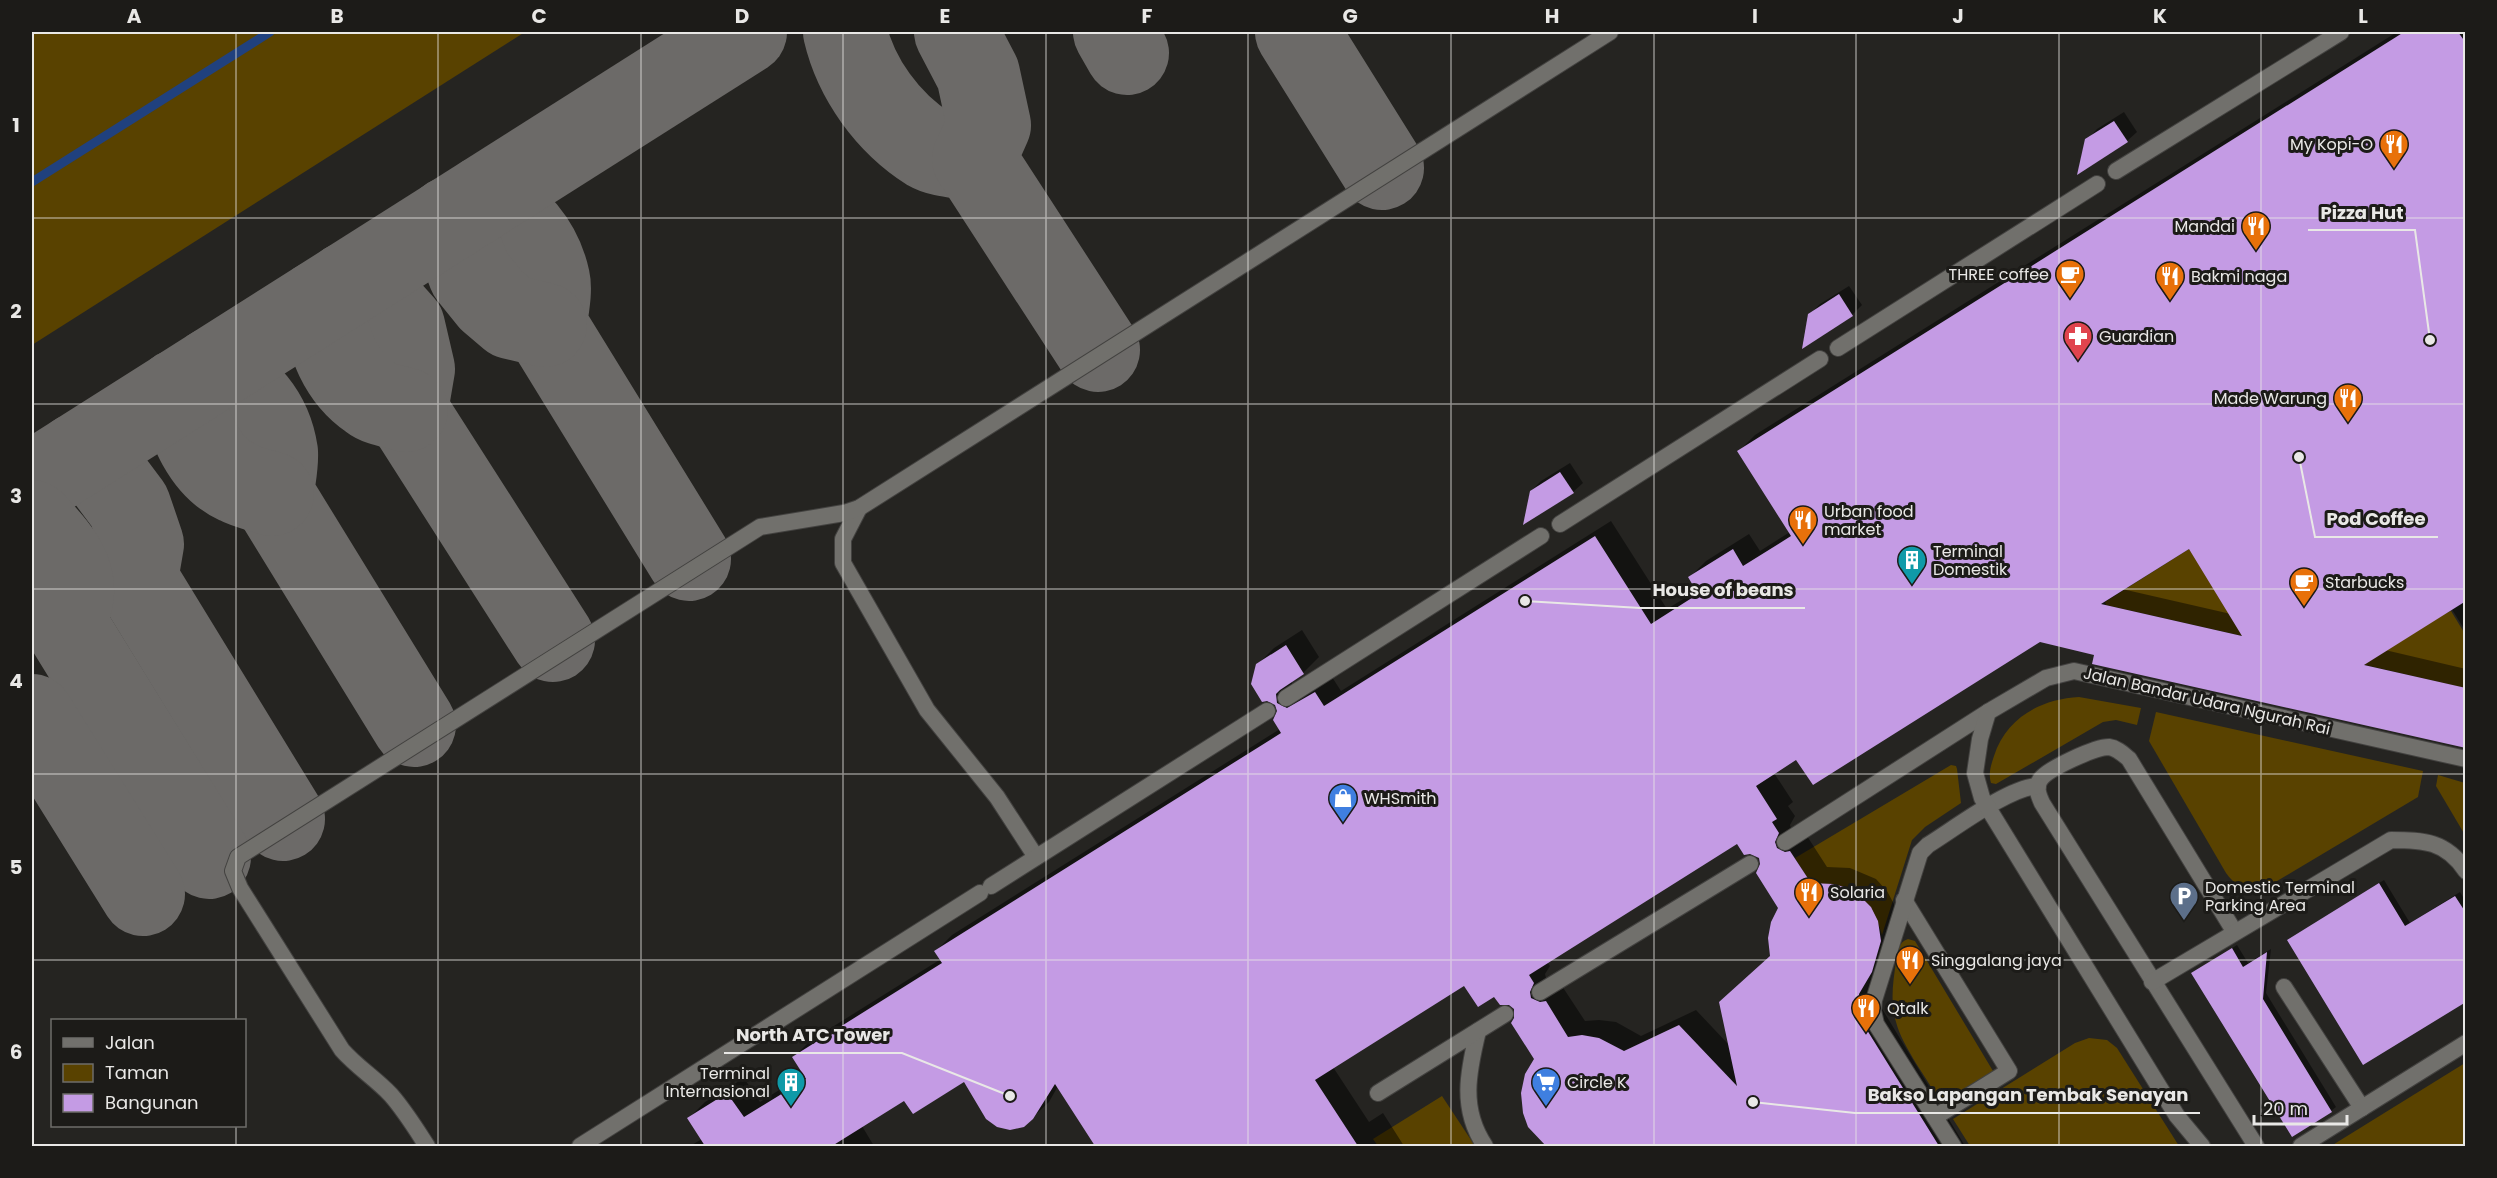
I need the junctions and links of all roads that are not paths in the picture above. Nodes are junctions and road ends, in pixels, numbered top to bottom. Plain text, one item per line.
1 (1610, 32) edge
2 (2341, 32) edge
3 (2116, 171) dead end
4 (2097, 184) dead end
5 (1838, 348) dead end
6 (1820, 359) dead end
7 (859, 508) junction
8 (1560, 524) dead end
9 (1541, 536) dead end
10 (1286, 698) dead end
11 (1267, 711) dead end
12 (1988, 712) junction
13 (2466, 759) edge
14 (2038, 786) junction
15 (1987, 808) junction
16 (1785, 842) dead end
17 (1036, 857) junction
18 (1750, 864) dead end
19 (2466, 870) edge
20 (1905, 900) junction
21 (2234, 931) junction
22 (2152, 982) junction
23 (2284, 987) dead end
24 (1540, 992) dead end
25 (1505, 1014) dead end
26 (1478, 1030) junction
27 (2466, 1043) edge
28 (1378, 1093) dead end
29 (2362, 1108) junction
30 (1935, 1117) junction
31 (427, 1146) edge
32 (580, 1146) edge
33 (1485, 1146) edge
34 (1953, 1146) edge
35 (2202, 1146) edge
36 (2256, 1146) edge
37 (2301, 1146) edge

1 - 7 street
2 - 3 street
4 - 5 street
6 - 8 street
7 - 17 street
7 - 31 street
9 - 10 street
11 - 17 street
12 - 13 street, Jalan Bandar Udara Ngurah Rai
12 - 15 street
12 - 16 street, Jalan Bandar Udara Ngurah Rai
14 - 15 street
14 - 21 street
14 - 22 street
15 - 20 street
15 - 35 street
17 - 32 street
18 - 24 street
19 - 21 street
20 - 30 street
20 - 30 street
21 - 22 street
22 - 36 street
23 - 29 street
25 - 26 street
26 - 28 street
26 - 33 street
27 - 29 street
29 - 37 street
30 - 34 street

